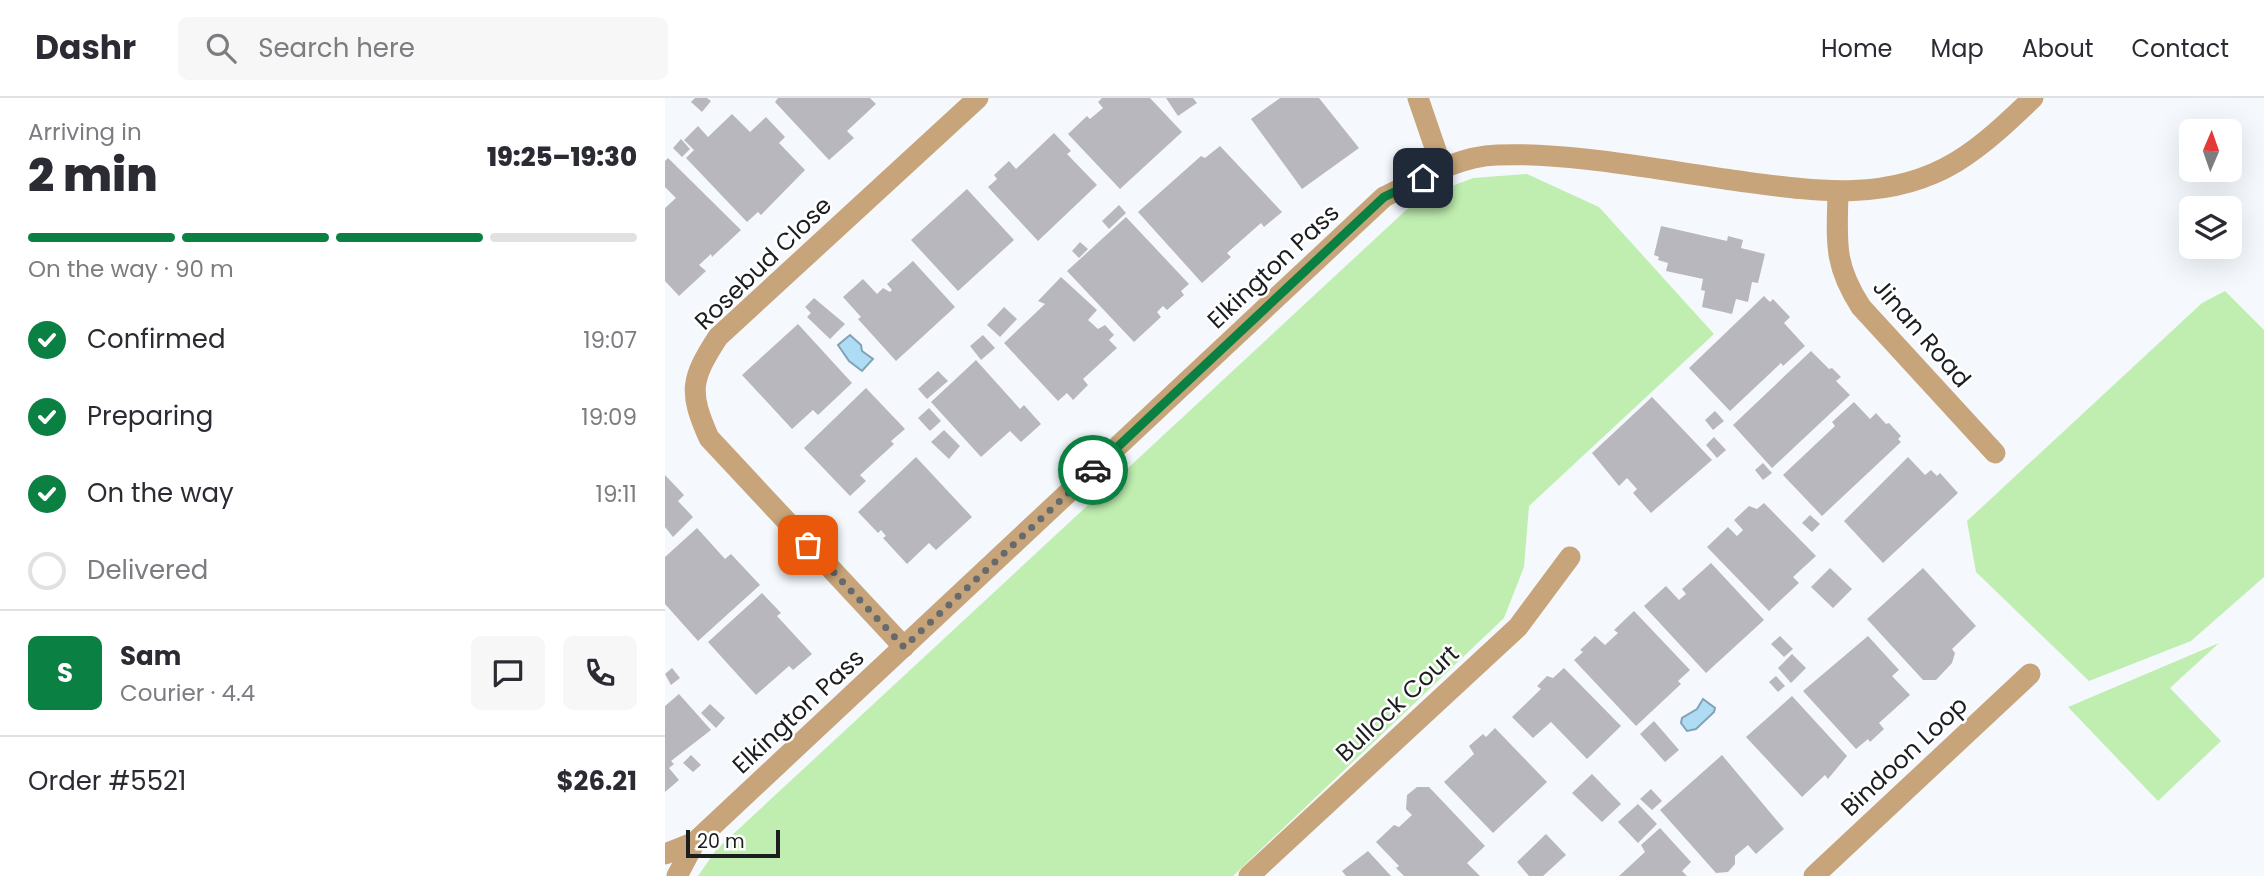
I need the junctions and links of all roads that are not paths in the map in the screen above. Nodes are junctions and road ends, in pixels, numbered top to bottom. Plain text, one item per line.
1 (978, 98) edge
2 (1418, 98) edge
3 (2033, 98) edge
4 (1442, 168) junction
5 (1838, 192) junction
6 (1995, 453) dead end
7 (1570, 557) dead end
8 (904, 647) junction
9 (2030, 674) dead end
10 (695, 842) junction
11 (665, 854) edge
12 (677, 876) edge
13 (1249, 876) edge
14 (1814, 876) edge

1 - 8 street, Rosebud Close
2 - 4 street
3 - 5 street, Elkington Pass
4 - 5 street, Elkington Pass
4 - 8 street, Elkington Pass
5 - 6 street, Jinan Road
7 - 13 street, Bullock Court
8 - 10 street, Elkington Pass
9 - 14 street, Bindoon Loop
10 - 11 street, Elkington Pass
10 - 12 street, Elkington Pass

